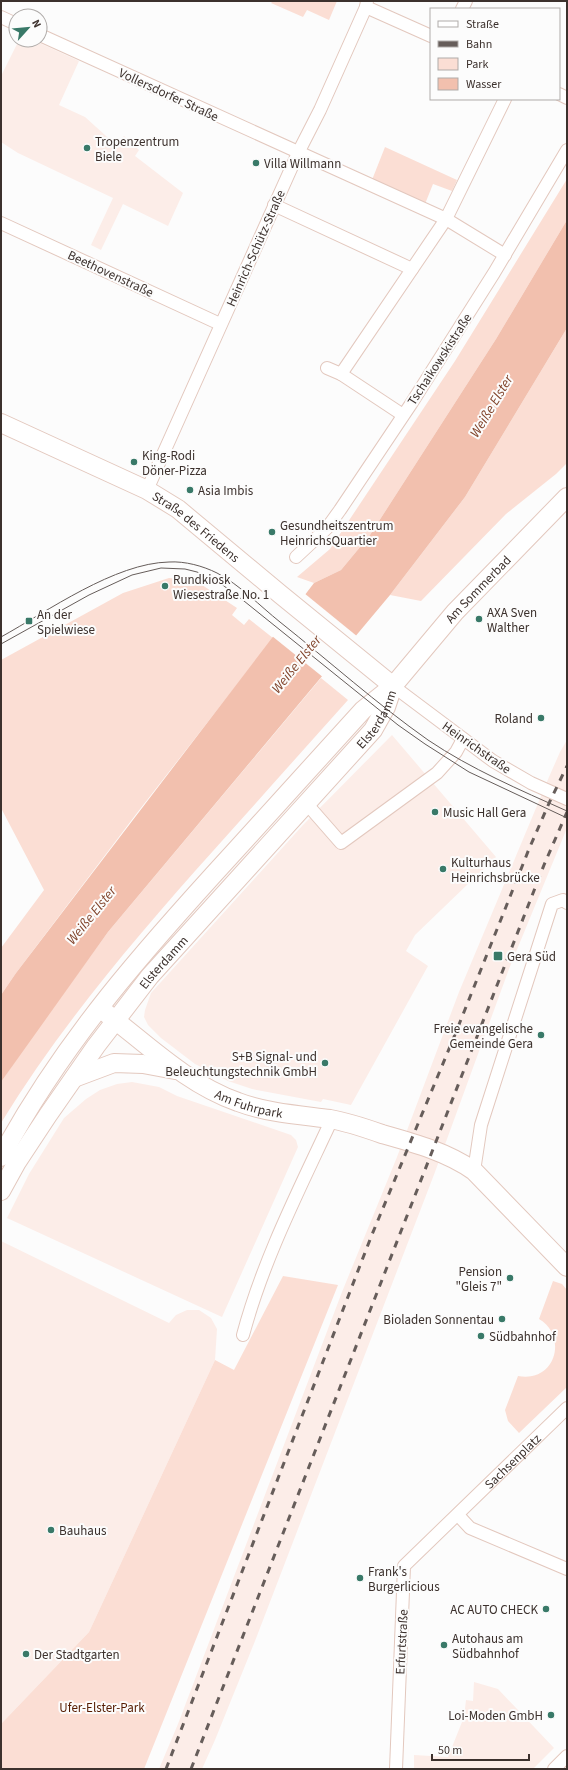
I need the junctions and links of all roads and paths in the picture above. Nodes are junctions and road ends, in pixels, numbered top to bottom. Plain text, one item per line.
1 (367, 4) edge
2 (430, 36) edge
3 (48, 39) edge
4 (505, 100) edge
5 (567, 150) edge
6 (298, 153) junction
7 (274, 205) junction
8 (446, 219) junction
9 (1, 223) edge
10 (505, 255) junction
11 (412, 269) junction
12 (220, 324) junction
13 (327, 368) dead end
14 (341, 374) junction
15 (403, 415) junction
16 (1, 423) edge
17 (146, 490) junction
18 (567, 497) edge
19 (296, 557) dead end
20 (394, 686) junction
21 (463, 739) junction
22 (567, 799) edge
23 (306, 803) junction
24 (565, 902) edge
25 (99, 1007) junction
26 (116, 1020) junction
27 (179, 1071) junction
28 (74, 1079) junction
29 (332, 1119) junction
30 (1, 1157) edge
31 (474, 1171) junction
32 (1, 1192) edge
33 (567, 1267) edge
34 (243, 1335) dead end
35 (567, 1408) edge
36 (458, 1515) junction
37 (567, 1569) edge
38 (567, 1756) edge
39 (396, 1769) edge
40 (554, 1769) edge

1 - 2 street
1 - 6 street, Heinrich-Schütz-Straße
3 - 6 street, Vollersdorfer Straße
4 - 8 street
5 - 10 street, Tschaikowskistraße
6 - 7 street, Heinrich-Schütz-Straße
6 - 8 street, Vollersdorfer Straße
7 - 11 street
7 - 12 street, Heinrich-Schütz-Straße
8 - 10 street, Vollersdorfer Straße
8 - 11 street
9 - 12 street, Beethovenstraße
10 - 15 street, Tschaikowskistraße
11 - 14 street
12 - 17 street, Heinrich-Schütz-Straße
13 - 14 street
14 - 15 street
15 - 19 street, Tschaikowskistraße
16 - 17 main road, Straße des Friedens
17 - 20 main road, Straße des Friedens
18 - 20 main road, Am Sommerbad
20 - 21 street, Heinrichstraße
20 - 23 main road, Elsterdamm
20 - 25 main road, Elsterdamm
21 - 22 street, Heinrichstraße
21 - 23 street
23 - 26 main road, Elsterdamm
24 - 31 street
25 - 26 main road, Am Fuhrpark
25 - 30 main road, Elsterdamm
26 - 27 main road, Am Fuhrpark
26 - 28 main road, Elsterdamm
27 - 28 main road
27 - 29 main road, Am Fuhrpark
28 - 32 main road, Elsterdamm
29 - 31 main road, Am Fuhrpark
29 - 34 street
31 - 33 main road
35 - 36 street, Sachsenplatz
36 - 37 street
36 - 39 street, Erfurtstraße
38 - 40 street

